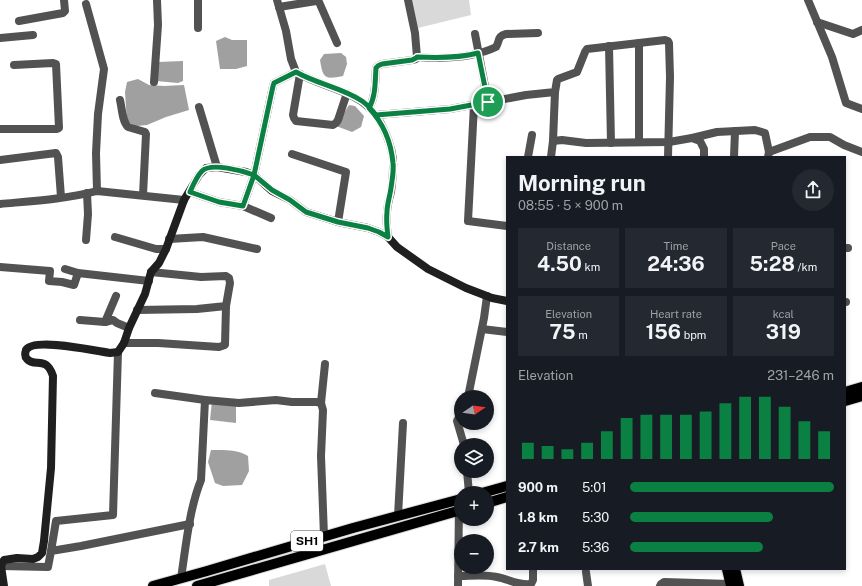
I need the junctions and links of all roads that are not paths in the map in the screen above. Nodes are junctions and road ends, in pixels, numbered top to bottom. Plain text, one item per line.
1 (64, 0) edge
2 (158, 0) edge
3 (198, 0) edge
4 (408, 0) edge
5 (808, 0) edge
6 (278, 3) edge
7 (86, 4) dead end
8 (19, 21) dead end
9 (817, 22) junction
10 (198, 28) dead end
11 (862, 30) edge
12 (538, 33) dead end
13 (475, 34) dead end
14 (33, 35) dead end
15 (0, 38) edge
16 (337, 43) dead end
17 (639, 43) junction
18 (609, 46) junction
19 (478, 53) junction
20 (417, 57) junction
21 (14, 65) dead end
22 (298, 73) junction
23 (154, 82) dead end
24 (555, 92) junction
25 (347, 93) junction
26 (120, 100) dead end
27 (488, 102) junction
28 (474, 105) junction
29 (199, 107) dead end
30 (369, 108) junction
31 (862, 109) edge
32 (376, 115) junction
33 (0, 129) edge
34 (735, 131) junction
35 (532, 135) dead end
36 (692, 138) junction
37 (553, 141) junction
38 (639, 142) junction
39 (669, 142) junction
40 (611, 143) junction
41 (862, 152) edge
42 (292, 154) dead end
43 (769, 155) edge
44 (528, 156) edge
45 (551, 156) edge
46 (668, 156) edge
47 (704, 156) edge
48 (734, 156) edge
49 (0, 160) edge
50 (217, 167) junction
51 (254, 175) junction
52 (97, 191) junction
53 (190, 192) junction
54 (87, 193) junction
55 (143, 195) junction
56 (61, 197) junction
57 (184, 200) junction
58 (0, 204) edge
59 (243, 206) junction
60 (270, 218) dead end
61 (338, 222) junction
62 (506, 226) edge
63 (115, 236) dead end
64 (388, 237) junction
65 (169, 238) junction
66 (86, 240) dead end
67 (166, 249) junction
68 (257, 249) dead end
69 (0, 267) edge
70 (65, 269) dead end
71 (78, 273) junction
72 (150, 277) junction
73 (116, 296) dead end
74 (487, 296) junction
75 (506, 301) edge
76 (226, 306) junction
77 (137, 310) junction
78 (80, 320) dead end
79 (105, 322) junction
80 (129, 328) junction
81 (482, 329) junction
82 (506, 332) edge
83 (124, 343) junction
84 (118, 352) junction
85 (325, 364) dead end
86 (862, 387) edge
87 (469, 390) edge
88 (846, 392) edge
89 (155, 393) dead end
90 (862, 396) edge
91 (205, 400) junction
92 (846, 401) edge
93 (321, 403) junction
94 (403, 423) dead end
95 (506, 486) edge
96 (494, 490) edge
97 (506, 497) edge
98 (454, 501) edge
99 (494, 501) edge
100 (454, 512) edge
101 (398, 516) junction
102 (190, 524) junction
103 (460, 526) edge
104 (324, 536) junction
105 (51, 551) junction
106 (1, 566) junction
107 (533, 570) edge
108 (727, 570) edge
109 (735, 570) edge
110 (586, 572) dead end
111 (458, 576) junction
112 (181, 578) junction
113 (210, 584) edge
114 (676, 584) edge
115 (531, 585) edge
116 (733, 585) edge
117 (4, 586) edge
118 (153, 586) edge
119 (198, 586) edge
120 (458, 586) edge
121 (588, 586) edge
122 (660, 586) edge

1 - 8 street
2 - 23 street
3 - 10 street
4 - 20 street
5 - 9 street
6 - 16 street
6 - 22 street
7 - 52 street
9 - 11 street
9 - 31 street
12 - 19 street
13 - 19 street
14 - 15 street
17 - 18 street
17 - 38 street
17 - 39 street
18 - 24 street
18 - 40 street
19 - 20 street
19 - 27 street
20 - 30 street
21 - 33 street
22 - 25 street
22 - 25 street
22 - 51 street
24 - 27 street
24 - 37 street
25 - 30 street
26 - 55 street
27 - 28 street
28 - 32 street
28 - 62 street
29 - 50 street
30 - 32 street
32 - 64 street
34 - 36 street
34 - 43 street
34 - 48 street
35 - 44 street
36 - 39 street
36 - 47 street
37 - 40 street
37 - 45 street
38 - 39 street
38 - 40 street
39 - 46 street
41 - 43 street
42 - 61 street
49 - 56 street
50 - 51 street
50 - 53 street
51 - 59 street
51 - 61 street
52 - 54 street
52 - 55 street
53 - 57 street
53 - 59 street
54 - 56 street
54 - 66 street
55 - 57 street
56 - 58 street
57 - 65 street
59 - 60 street
61 - 64 street
63 - 67 street
64 - 74 street
65 - 67 street
65 - 68 street
67 - 72 street
69 - 71 street
70 - 71 street
71 - 72 street
72 - 76 street
72 - 77 street
73 - 79 street
74 - 75 street
74 - 81 street
76 - 77 street
76 - 83 street
77 - 80 street
78 - 79 street
79 - 80 street
80 - 83 street
81 - 82 street
81 - 87 street
83 - 84 street
84 - 105 street
84 - 106 street
85 - 93 street
86 - 88 main road
89 - 91 street
90 - 92 main road
91 - 93 street
91 - 102 street
93 - 104 street
94 - 101 street
95 - 96 main road
97 - 99 main road
98 - 101 main road, SH1
100 - 113 main road, SH1
101 - 104 main road, SH1
102 - 105 street
102 - 112 street
103 - 111 street
104 - 112 main road, SH1
105 - 106 street
106 - 117 street
107 - 115 street
108 - 116 main road
109 - 116 main road
110 - 121 street
111 - 115 street
111 - 120 street
112 - 118 main road, SH1
113 - 119 main road, SH1
114 - 116 street
114 - 122 street

